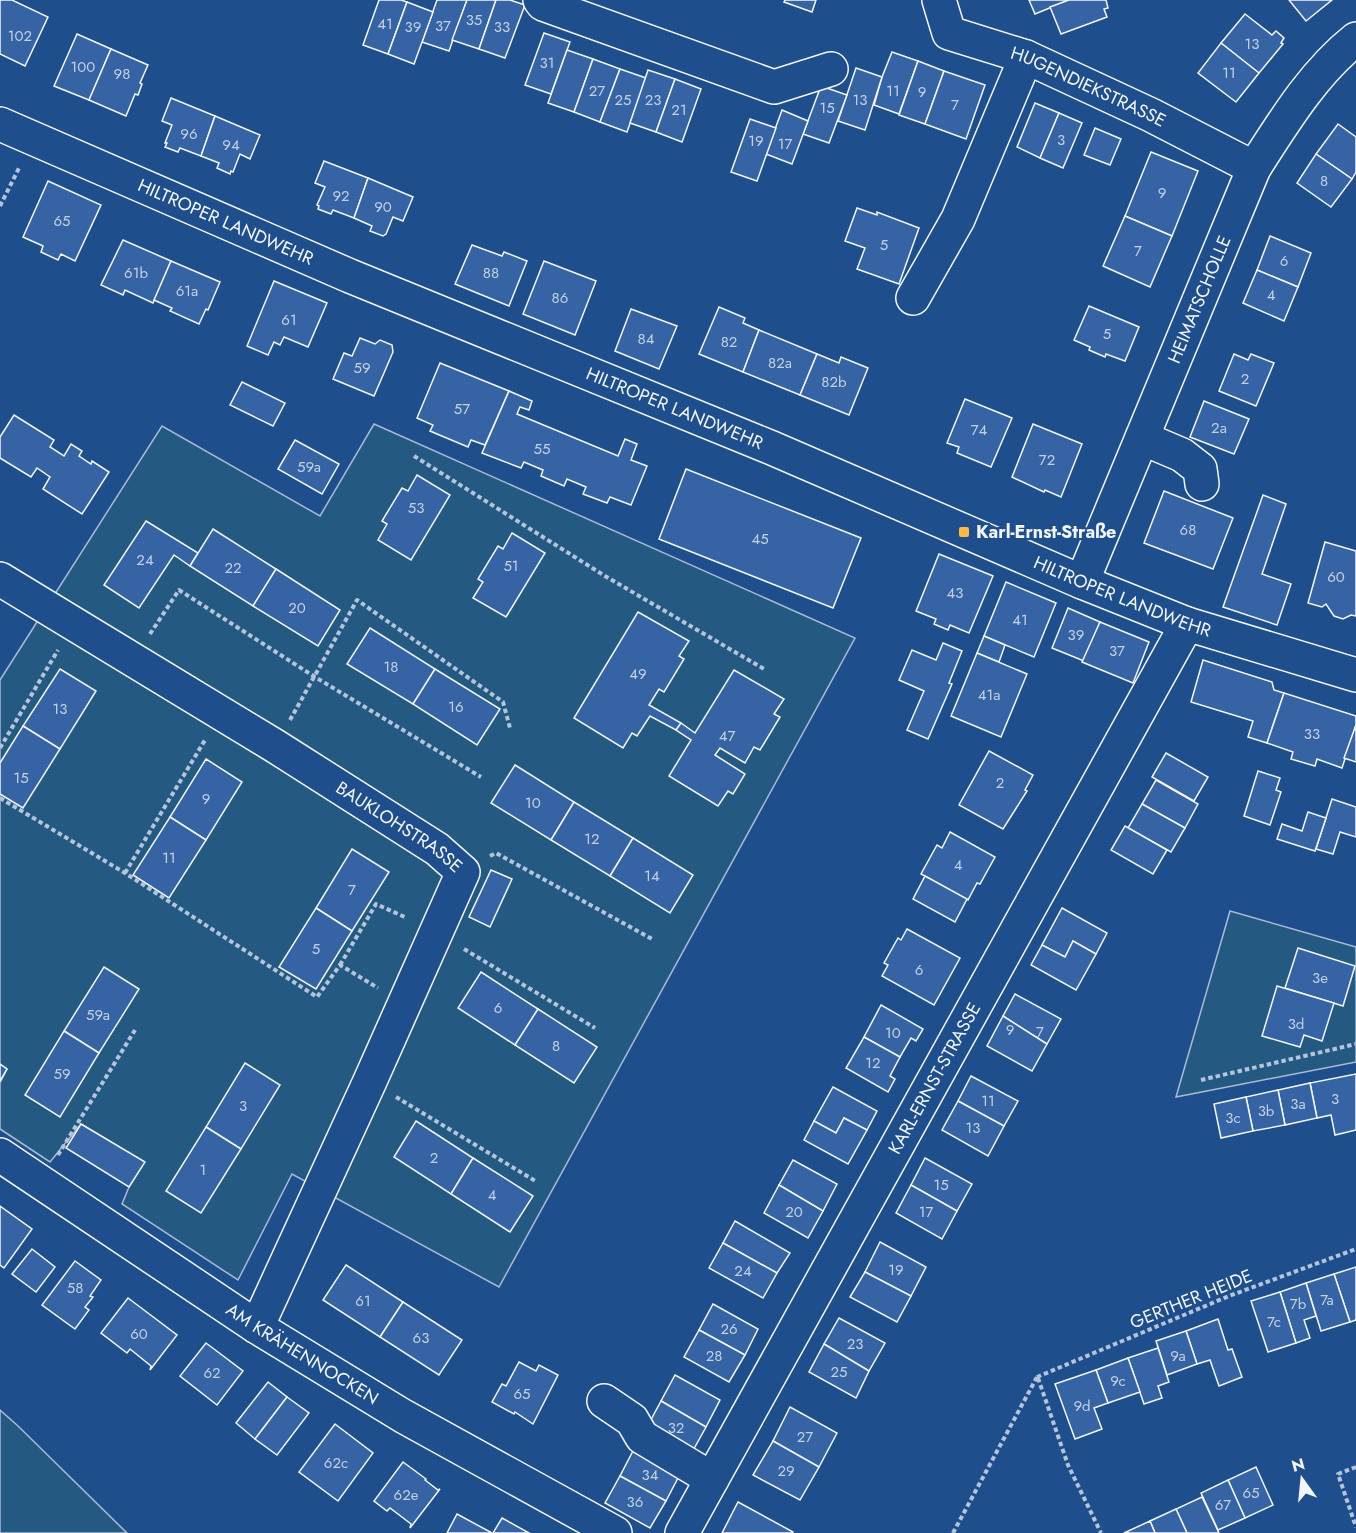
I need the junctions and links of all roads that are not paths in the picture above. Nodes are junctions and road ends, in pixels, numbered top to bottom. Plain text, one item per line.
1 (540, 0) edge
2 (939, 0) edge
3 (1356, 39) edge
4 (1026, 57) junction
5 (831, 69) dead end
6 (0, 124) edge
7 (1254, 168) junction
8 (913, 298) dead end
9 (1142, 438) junction
10 (1202, 484) dead end
11 (0, 579) edge
12 (1082, 582) junction
13 (1187, 624) junction
14 (1356, 675) edge
15 (0, 1155) edge
16 (257, 1327) junction
17 (604, 1401) dead end
18 (712, 1479) junction
19 (615, 1533) edge
20 (682, 1533) edge

1 - 5 street
2 - 4 street, HUGENDIEKSTRASSE
3 - 7 street, HEIMATSCHOLLE
4 - 7 street, HUGENDIEKSTRASSE
4 - 8 street
6 - 12 street, HILTROPER LANDWEHR
7 - 9 street, HEIMATSCHOLLE
9 - 10 street
9 - 12 street, HEIMATSCHOLLE
11 - 16 street, BAUKLOHSTRASSE
12 - 13 street, HILTROPER LANDWEHR
13 - 14 street, HILTROPER LANDWEHR
13 - 18 street, KARL-ERNST-STRASSE
15 - 16 street, AM KRÄHENNOCKEN
16 - 19 street, AM KRÄHENNOCKEN
17 - 18 street
18 - 20 street, KARL-ERNST-STRASSE

